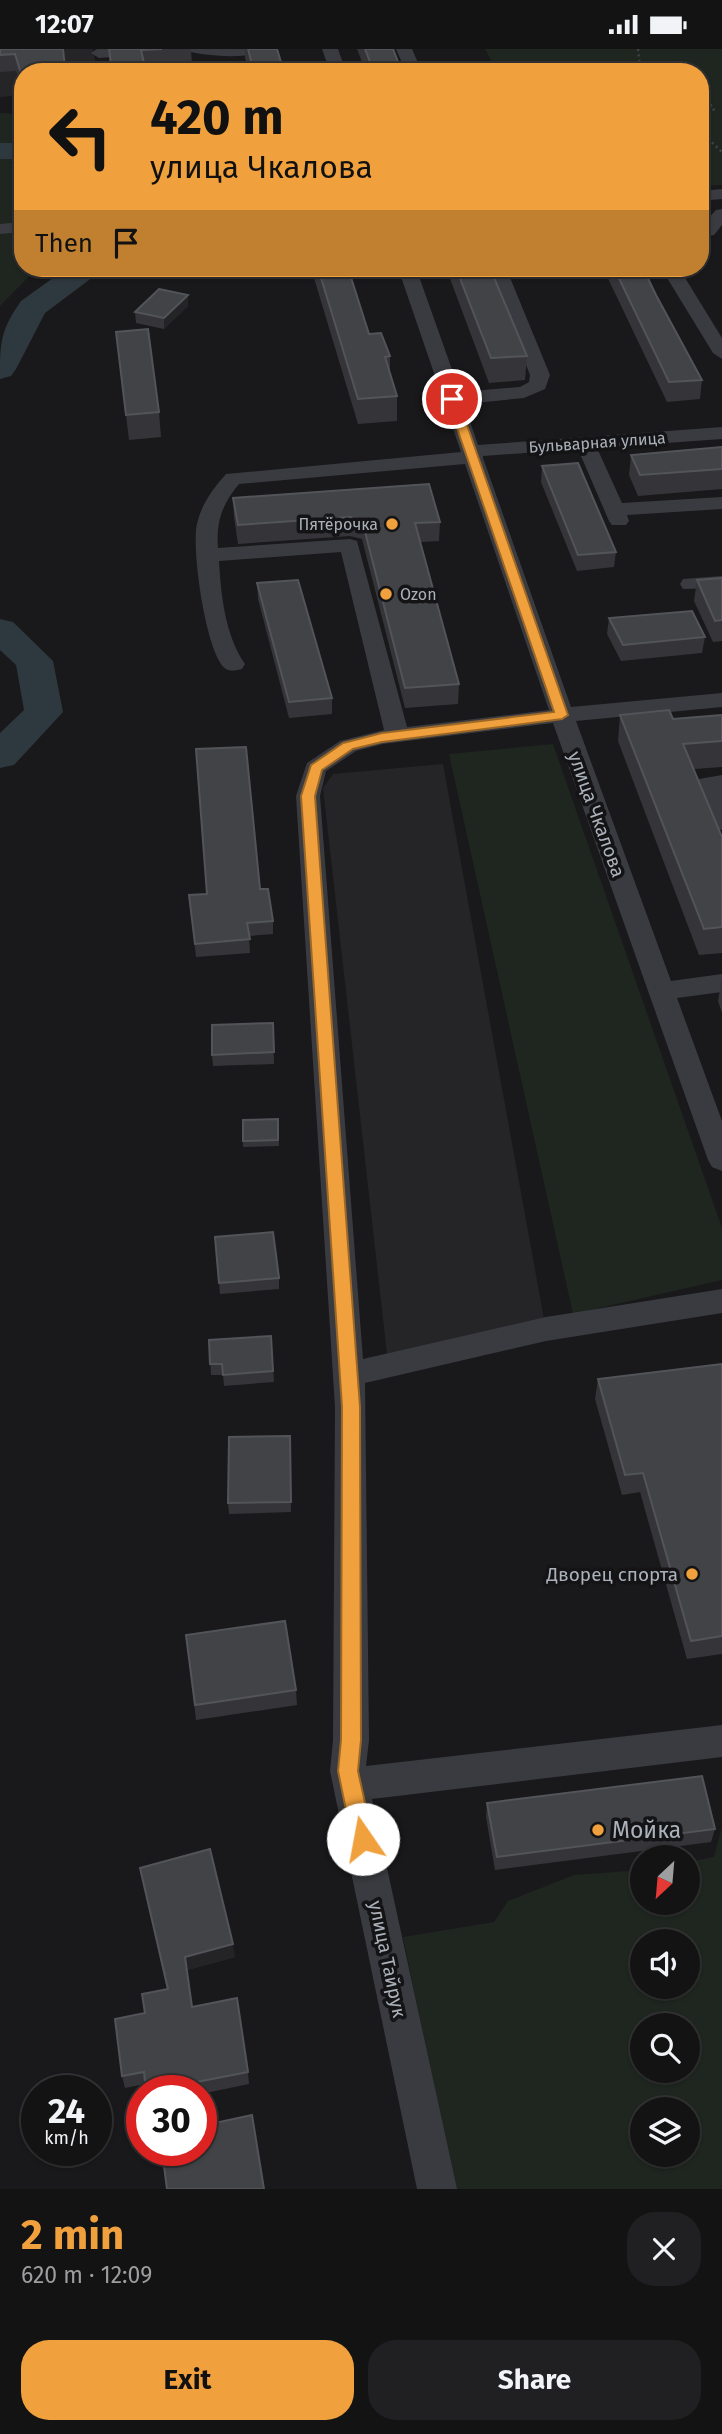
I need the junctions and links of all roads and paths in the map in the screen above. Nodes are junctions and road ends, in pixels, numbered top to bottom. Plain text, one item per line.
1 (176, 49) edge
2 (196, 49) edge
3 (258, 49) edge
4 (156, 52) junction
5 (99, 53) dead end
6 (158, 63) edge
7 (709, 140) edge
8 (722, 152) edge
9 (722, 214) edge
10 (709, 230) edge
11 (410, 277) edge
12 (501, 277) edge
13 (676, 277) edge
14 (722, 353) edge
15 (452, 399) junction
16 (722, 433) edge
17 (585, 443) junction
18 (473, 454) junction
19 (722, 503) edge
20 (208, 555) junction
21 (722, 582) edge
22 (691, 584) dead end
23 (234, 664) dead end
24 (722, 700) edge
25 (562, 715) junction
26 (397, 735) junction
27 (722, 782) edge
28 (722, 822) edge
29 (722, 983) edge
30 (661, 991) junction
31 (722, 1160) edge
32 (722, 1301) edge
33 (347, 1375) junction
34 (722, 1741) edge
35 (351, 1785) junction
36 (437, 2189) edge

1 - 4 street
2 - 3 street
4 - 5 street
4 - 6 street
7 - 8 path
9 - 10 street
11 - 15 street, улица Чкалова
12 - 15 street
13 - 14 street
15 - 18 street, улица Чкалова
16 - 17 street, Бульварная улица
17 - 18 street, Бульварная улица
17 - 19 street
18 - 20 street, Бульварная улица
18 - 25 street, улица Чкалова
20 - 23 street
20 - 26 street
21 - 22 street
24 - 25 street, улица Тайрук
25 - 26 street, улица Тайрук
25 - 30 street, улица Чкалова
26 - 33 street, улица Тайрук
27 - 28 street
29 - 30 street
30 - 31 street, улица Чкалова
32 - 33 street
33 - 35 street, улица Тайрук
34 - 35 street
35 - 36 street, улица Тайрук

